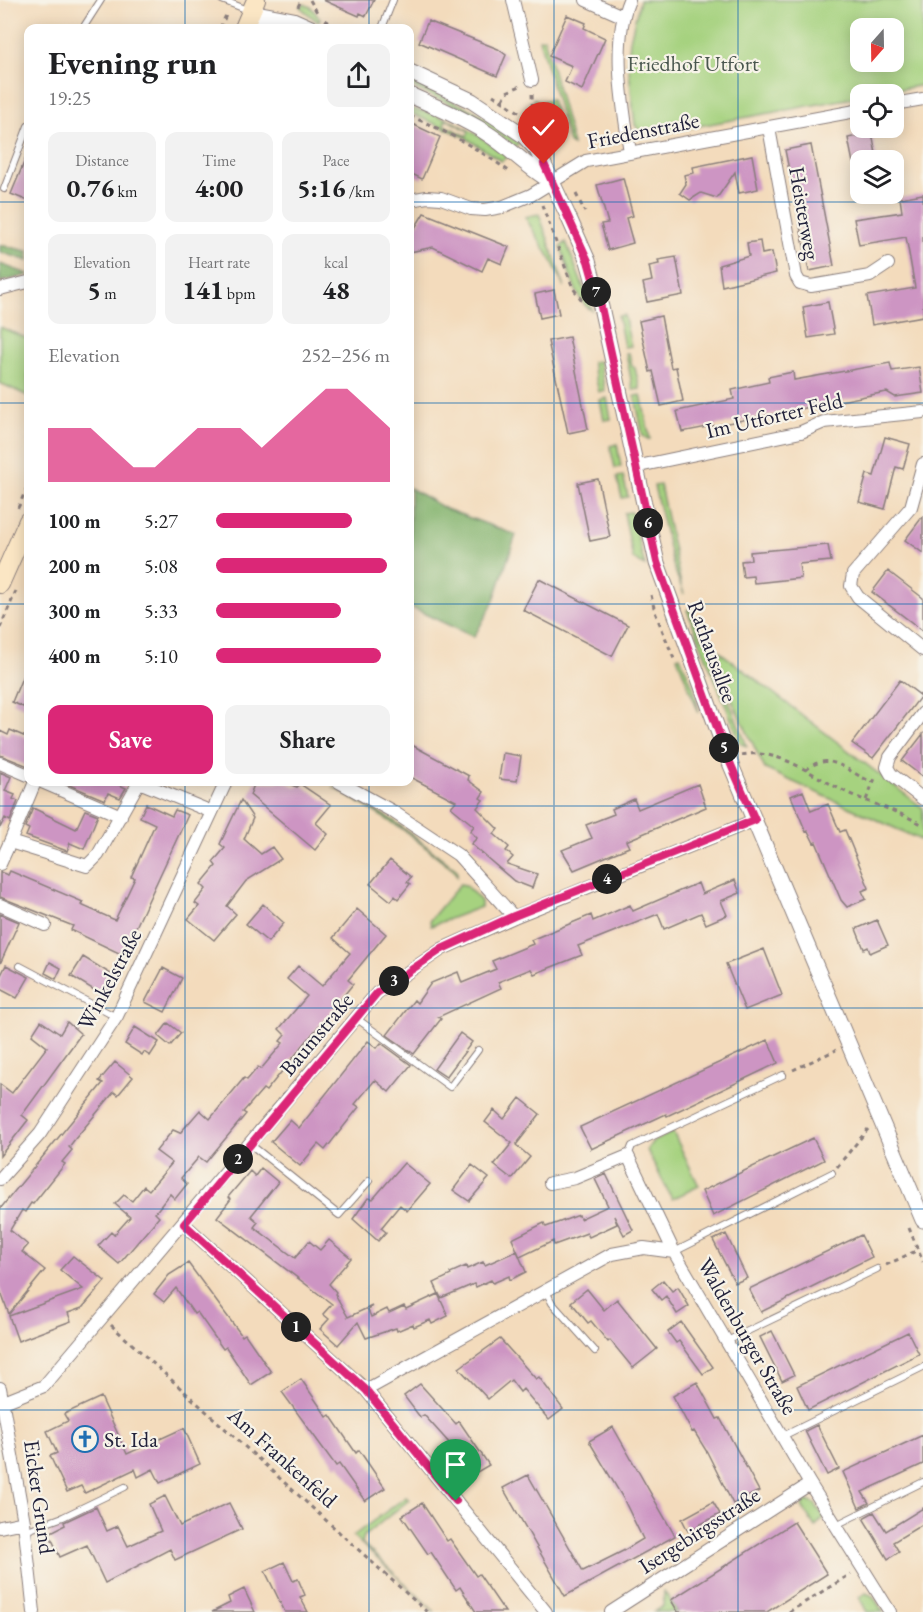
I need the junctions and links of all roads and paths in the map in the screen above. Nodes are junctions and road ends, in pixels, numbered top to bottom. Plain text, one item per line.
1 (101, 0) edge
2 (222, 0) edge
3 (393, 0) edge
4 (513, 0) edge
5 (586, 0) edge
6 (629, 0) edge
7 (231, 3) junction
8 (250, 13) edge
9 (622, 16) junction
10 (86, 24) edge
11 (222, 24) edge
12 (265, 24) edge
13 (302, 24) edge
14 (384, 24) edge
15 (414, 74) edge
16 (532, 80) junction
17 (483, 91) dead end
18 (414, 97) edge
19 (923, 99) edge
20 (503, 100) junction
21 (904, 102) edge
22 (850, 112) edge
23 (533, 122) junction
24 (769, 128) junction
25 (540, 131) dead end
26 (24, 136) edge
27 (630, 152) junction
28 (566, 173) junction
29 (551, 181) junction
30 (4, 189) dead end
31 (414, 199) edge
32 (586, 216) dead end
33 (888, 264) dead end
34 (24, 283) edge
35 (0, 289) edge
36 (923, 412) edge
37 (923, 464) edge
38 (634, 467) junction
39 (24, 530) edge
40 (0, 584) edge
41 (19, 585) dead end
42 (0, 628) edge
43 (923, 650) edge
44 (923, 713) edge
45 (734, 756) junction
46 (0, 763) edge
47 (745, 766) dead end
48 (887, 767) junction
49 (806, 770) junction
50 (24, 774) edge
51 (872, 782) junction
52 (33, 786) edge
53 (51, 786) edge
54 (137, 786) edge
55 (149, 786) edge
56 (224, 786) edge
57 (347, 786) edge
58 (923, 799) edge
59 (866, 800) junction
60 (212, 812) junction
61 (121, 816) junction
62 (755, 820) junction
63 (923, 825) edge
64 (10, 842) junction
65 (0, 864) edge
66 (0, 905) edge
67 (514, 916) junction
68 (45, 925) dead end
69 (20, 966) dead end
70 (117, 1018) junction
71 (356, 1018) junction
72 (478, 1050) dead end
73 (836, 1050) dead end
74 (783, 1075) joint
75 (868, 1129) dead end
76 (250, 1144) junction
77 (628, 1156) junction
78 (832, 1173) joint
79 (0, 1179) edge
80 (369, 1181) dead end
81 (550, 1183) dead end
82 (923, 1220) edge
83 (184, 1224) junction
84 (918, 1250) dead end
85 (674, 1252) junction
86 (877, 1269) joint
87 (546, 1291) junction
88 (115, 1329) dead end
89 (726, 1341) junction
90 (595, 1351) dead end
91 (923, 1367) edge
92 (0, 1388) edge
93 (366, 1390) junction
94 (4, 1402) junction
95 (782, 1436) junction
96 (923, 1482) edge
97 (810, 1484) junction
98 (125, 1487) dead end
99 (25, 1526) junction
100 (836, 1526) junction
101 (0, 1527) edge
102 (862, 1567) junction
103 (34, 1612) edge
104 (428, 1612) edge
105 (546, 1612) edge
106 (611, 1612) edge
107 (789, 1612) edge
108 (890, 1612) edge

1 - 10 lane
2 - 7 lane
3 - 14 lane
4 - 16 street
5 - 9 street
6 - 9 street
7 - 8 lane
7 - 11 path
8 - 12 street
8 - 13 street
9 - 27 street
15 - 29 street, Rathausallee
16 - 20 path
16 - 23 path
17 - 20 path
18 - 29 street
19 - 21 street
20 - 23 path
22 - 24 street, Friedenstraße
23 - 25 path
24 - 27 street, Friedenstraße
24 - 33 street, Heisterweg
26 - 30 lane
27 - 28 street, Friedenstraße
28 - 29 street, Friedenstraße
28 - 32 path
29 - 31 street, Friedenstraße
29 - 38 street, Rathausallee
34 - 35 street
36 - 38 street, Im Utforter Feld
37 - 43 street
38 - 45 street, Rathausallee
39 - 40 main road
41 - 42 path
44 - 48 street
45 - 47 path
45 - 49 path
45 - 62 street, Rathausallee
46 - 50 street
48 - 51 path
48 - 58 street
49 - 51 path
49 - 59 path
51 - 59 path
52 - 64 street
53 - 61 street
54 - 61 street
55 - 60 street
56 - 60 street, Winkelstraße
57 - 67 street
59 - 63 path
60 - 70 street, Winkelstraße
61 - 64 street
62 - 67 street, Baumstraße
62 - 82 street, Rathausallee
64 - 65 street
66 - 68 street
67 - 71 street, Baumstraße
69 - 70 lane
70 - 79 street, Winkelstraße
71 - 72 lane
71 - 76 street, Baumstraße
73 - 74 path
74 - 77 lane
75 - 78 path
76 - 80 lane
76 - 83 street, Baumstraße
77 - 81 street
77 - 85 street
78 - 85 lane
83 - 93 street
83 - 94 street, Baumstraße
84 - 86 path
85 - 87 street, Waldenburger Straße
85 - 89 street, Waldenburger Straße
86 - 89 lane
87 - 90 lane
87 - 93 street, Waldenburger Straße
88 - 104 path, Am Frankenfeld
89 - 95 street, Waldenburger Straße
91 - 95 lane
92 - 94 street, Eicker Grund
93 - 105 street
94 - 99 street, Eicker Grund
95 - 97 street, Waldenburger Straße
96 - 100 lane
97 - 100 street, Waldenburger Straße
97 - 106 street, Isergebirgsstraße
98 - 99 lane
99 - 101 street
99 - 103 street, Eicker Grund
100 - 102 street, Waldenburger Straße
102 - 107 path
102 - 108 street, Waldenburger Straße

